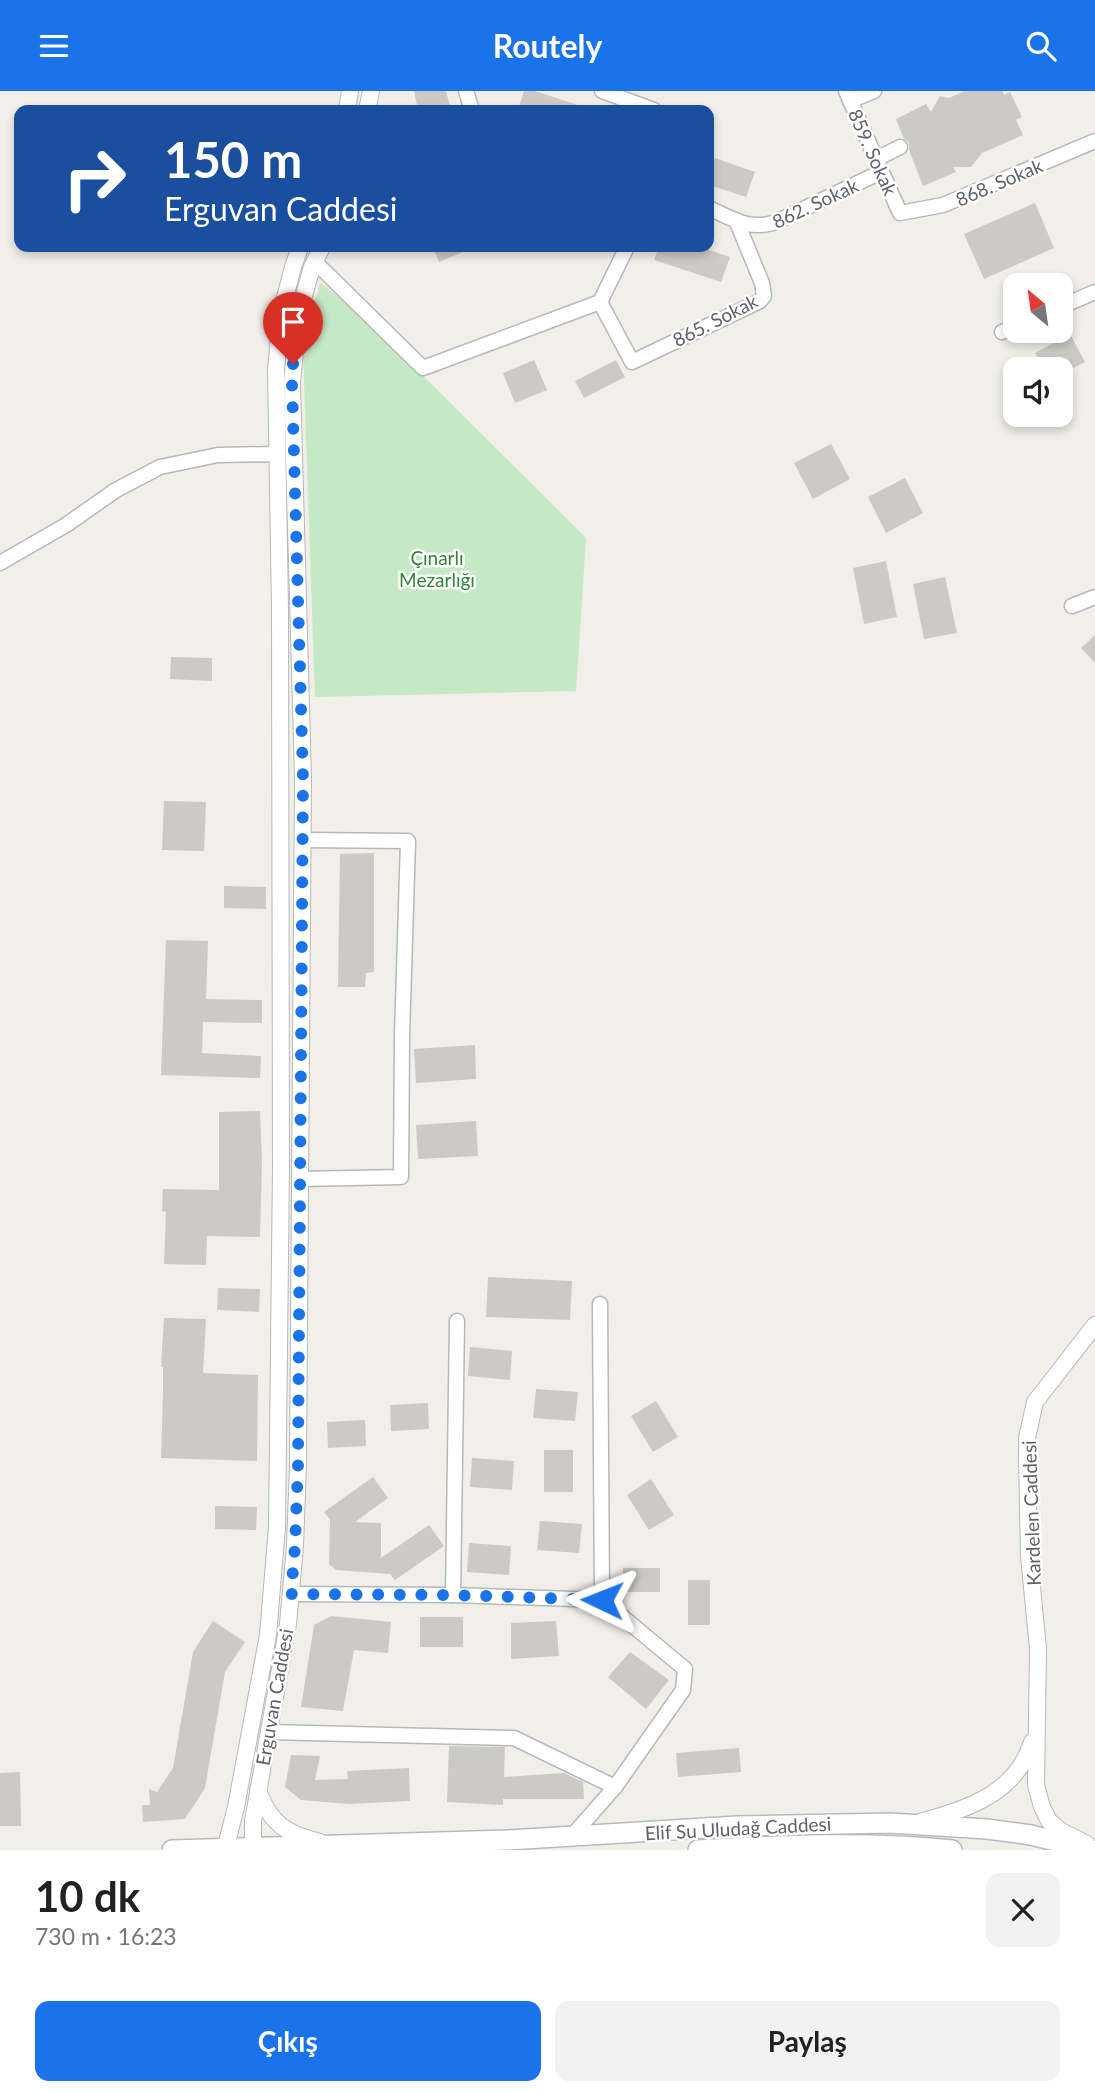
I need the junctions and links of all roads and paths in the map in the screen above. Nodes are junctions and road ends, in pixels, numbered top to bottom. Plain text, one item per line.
1 (602, 91) edge
2 (874, 91) edge
3 (848, 96) edge
4 (640, 105) edge
5 (1095, 141) edge
6 (900, 147) dead end
7 (878, 166) junction
8 (714, 210) edge
9 (900, 213) joint
10 (736, 220) junction
11 (298, 252) edge
12 (320, 252) edge
13 (625, 252) edge
14 (315, 262) junction
15 (1095, 292) edge
16 (1073, 301) edge
17 (600, 302) junction
18 (277, 454) junction
19 (0, 563) edge
20 (1095, 597) edge
21 (1072, 607) dead end
22 (303, 840) junction
23 (300, 1179) junction
24 (600, 1304) dead end
25 (457, 1321) dead end
26 (1095, 1325) edge
27 (291, 1594) junction
28 (453, 1595) junction
29 (602, 1600) junction
30 (1038, 1723) junction
31 (268, 1731) junction
32 (615, 1787) junction
33 (258, 1790) junction
34 (913, 1824) junction
35 (572, 1836) junction
36 (333, 1845) junction
37 (225, 1849) edge
38 (253, 1849) edge
39 (1093, 1849) edge
40 (172, 1850) edge
41 (698, 1850) edge
42 (952, 1850) edge

1 - 4 street
2 - 3 street
3 - 7 street, 859. Sokak
5 - 9 street, 868. Sokak
6 - 7 street, 862. Sokak
7 - 9 street, 859. Sokak
7 - 10 street, 862. Sokak
8 - 10 street, 862. Sokak
10 - 17 street, 865. Sokak
11 - 18 street
12 - 14 street, Erguvan Caddesi
13 - 17 street
14 - 17 street
14 - 22 street, Erguvan Caddesi
15 - 16 street
18 - 19 street
18 - 37 street
20 - 21 street
22 - 23 street, Erguvan Caddesi
22 - 23 street
23 - 27 street, Erguvan Caddesi
24 - 29 street
25 - 28 street
26 - 30 street, Kardelen Caddesi
27 - 28 street
27 - 31 street, Erguvan Caddesi
28 - 29 street
29 - 32 street
30 - 34 street, Kardelen Caddesi
30 - 39 street, Kardelen Caddesi
31 - 32 street
31 - 33 street, Erguvan Caddesi
32 - 35 street
33 - 36 street
33 - 38 street, Erguvan Caddesi
34 - 35 main road, Elif Su Uludağ Caddesi
34 - 39 main road, Elif Su Uludağ Caddesi
35 - 36 main road, Elif Su Uludağ Caddesi
36 - 38 main road, Elif Su Uludağ Caddesi
37 - 38 main road, Elif Su Uludağ Caddesi
37 - 40 main road, Elif Su Uludağ Caddesi
41 - 42 main road, Elif Su Uludağ Caddesi

